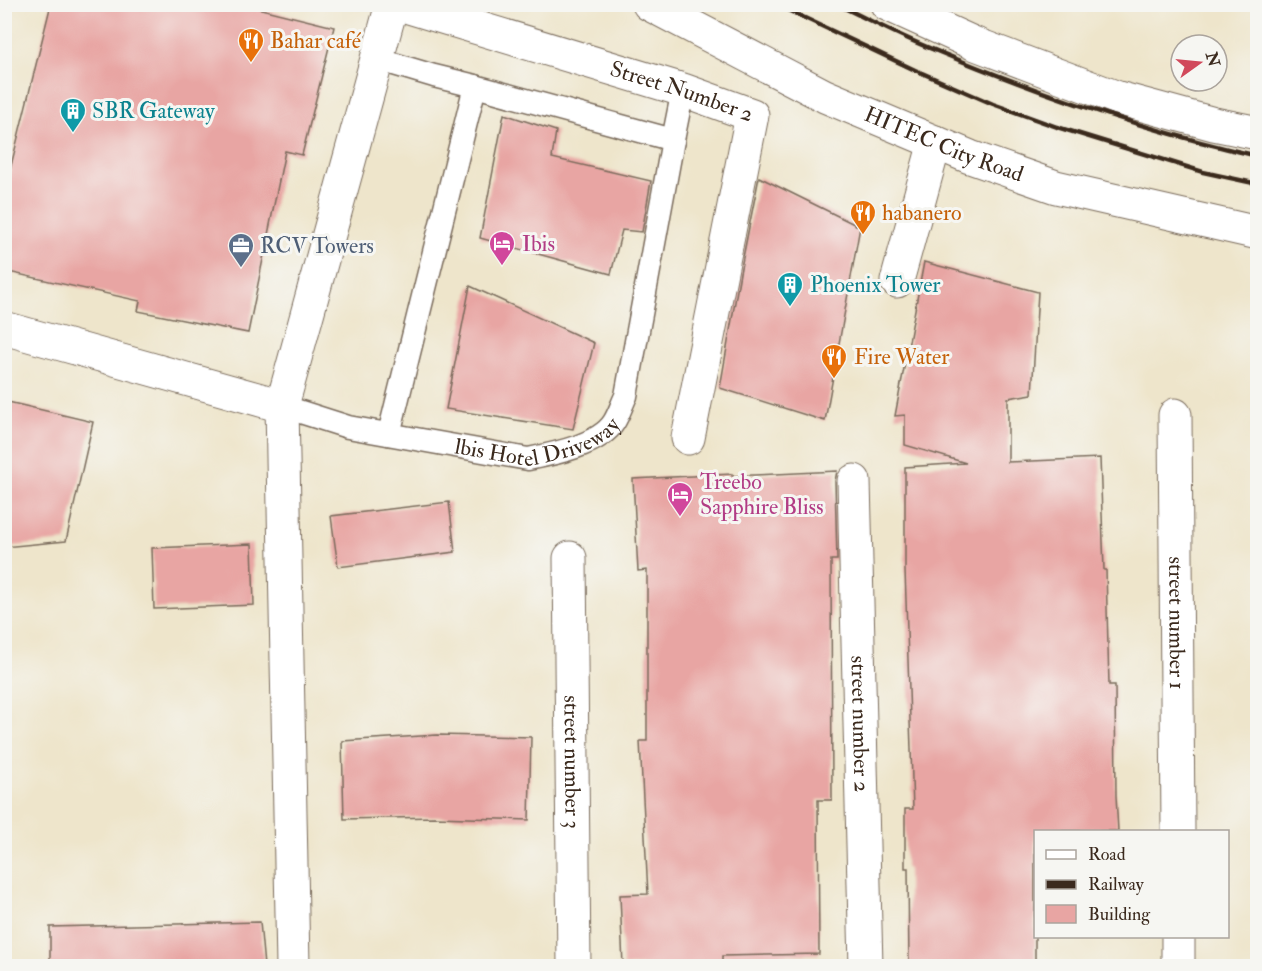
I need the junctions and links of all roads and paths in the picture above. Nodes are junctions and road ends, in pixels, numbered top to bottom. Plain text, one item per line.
1 (392, 4) edge
2 (399, 4) edge
3 (649, 4) edge
4 (887, 4) edge
5 (377, 59) junction
6 (475, 86) junction
7 (683, 90) junction
8 (1257, 133) edge
9 (673, 140) junction
10 (935, 142) junction
11 (1257, 233) edge
12 (897, 281) dead end
13 (4, 328) edge
14 (282, 406) junction
15 (1175, 415) dead end
16 (698, 429) dead end
17 (389, 434) junction
18 (854, 481) dead end
19 (570, 558) dead end
20 (1178, 830) edge
21 (1178, 938) edge
22 (293, 966) edge
23 (574, 966) edge
24 (866, 966) edge
25 (1178, 966) edge

1 - 5 street
2 - 7 street, Street Number 2
3 - 10 street, HITEC City Road
4 - 8 street
5 - 6 lane
5 - 14 street
6 - 9 lane
6 - 17 lane
7 - 9 lane, lbis Hotel Driveway
7 - 16 street, Street Number 2
9 - 17 lane, lbis Hotel Driveway
10 - 11 street, HITEC City Road
10 - 12 street
13 - 14 street
14 - 17 lane, lbis Hotel Driveway
14 - 22 street
15 - 20 street, street number 1
18 - 24 street, street number 2
19 - 23 street, street number 3
21 - 25 street

